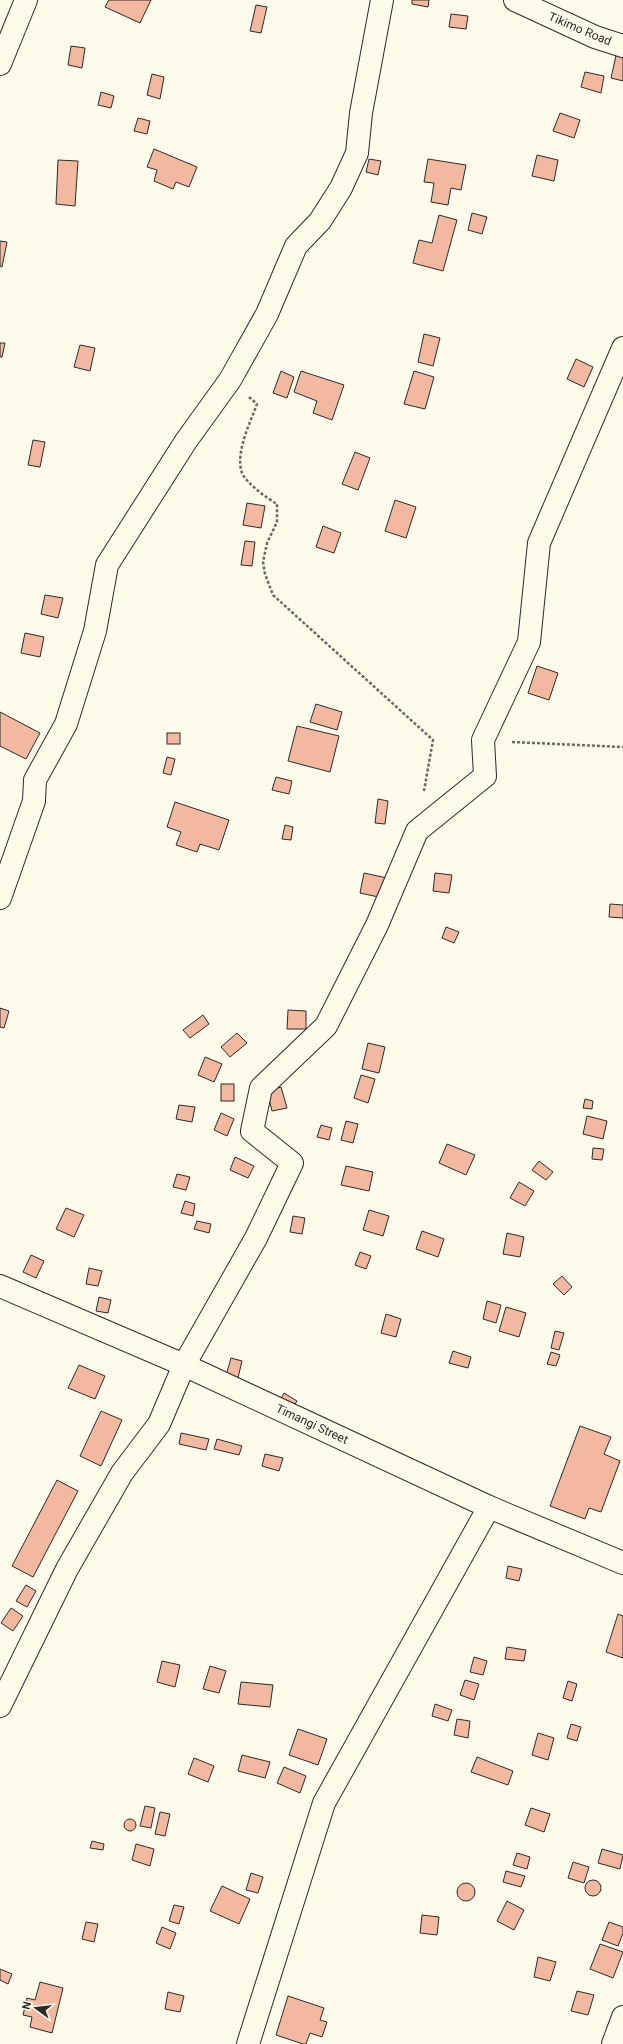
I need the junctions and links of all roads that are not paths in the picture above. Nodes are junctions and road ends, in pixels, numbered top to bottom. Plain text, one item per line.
1 (26, 0) edge
2 (382, 0) edge
3 (515, 0) edge
4 (623, 46) edge
5 (0, 64) edge
6 (623, 348) edge
7 (0, 898) edge
8 (0, 1286) edge
9 (184, 1365) junction
10 (489, 1507) junction
11 (623, 1563) edge
12 (0, 1706) edge
13 (623, 2017) edge
14 (248, 2044) edge
15 (613, 2044) edge

1 - 5 street
2 - 7 street
3 - 4 street, Tikimo Road
6 - 9 street
8 - 9 street, Timangi Street
9 - 10 street, Timangi Street
9 - 12 street
10 - 11 street, Timangi Street
10 - 14 street
13 - 15 street

